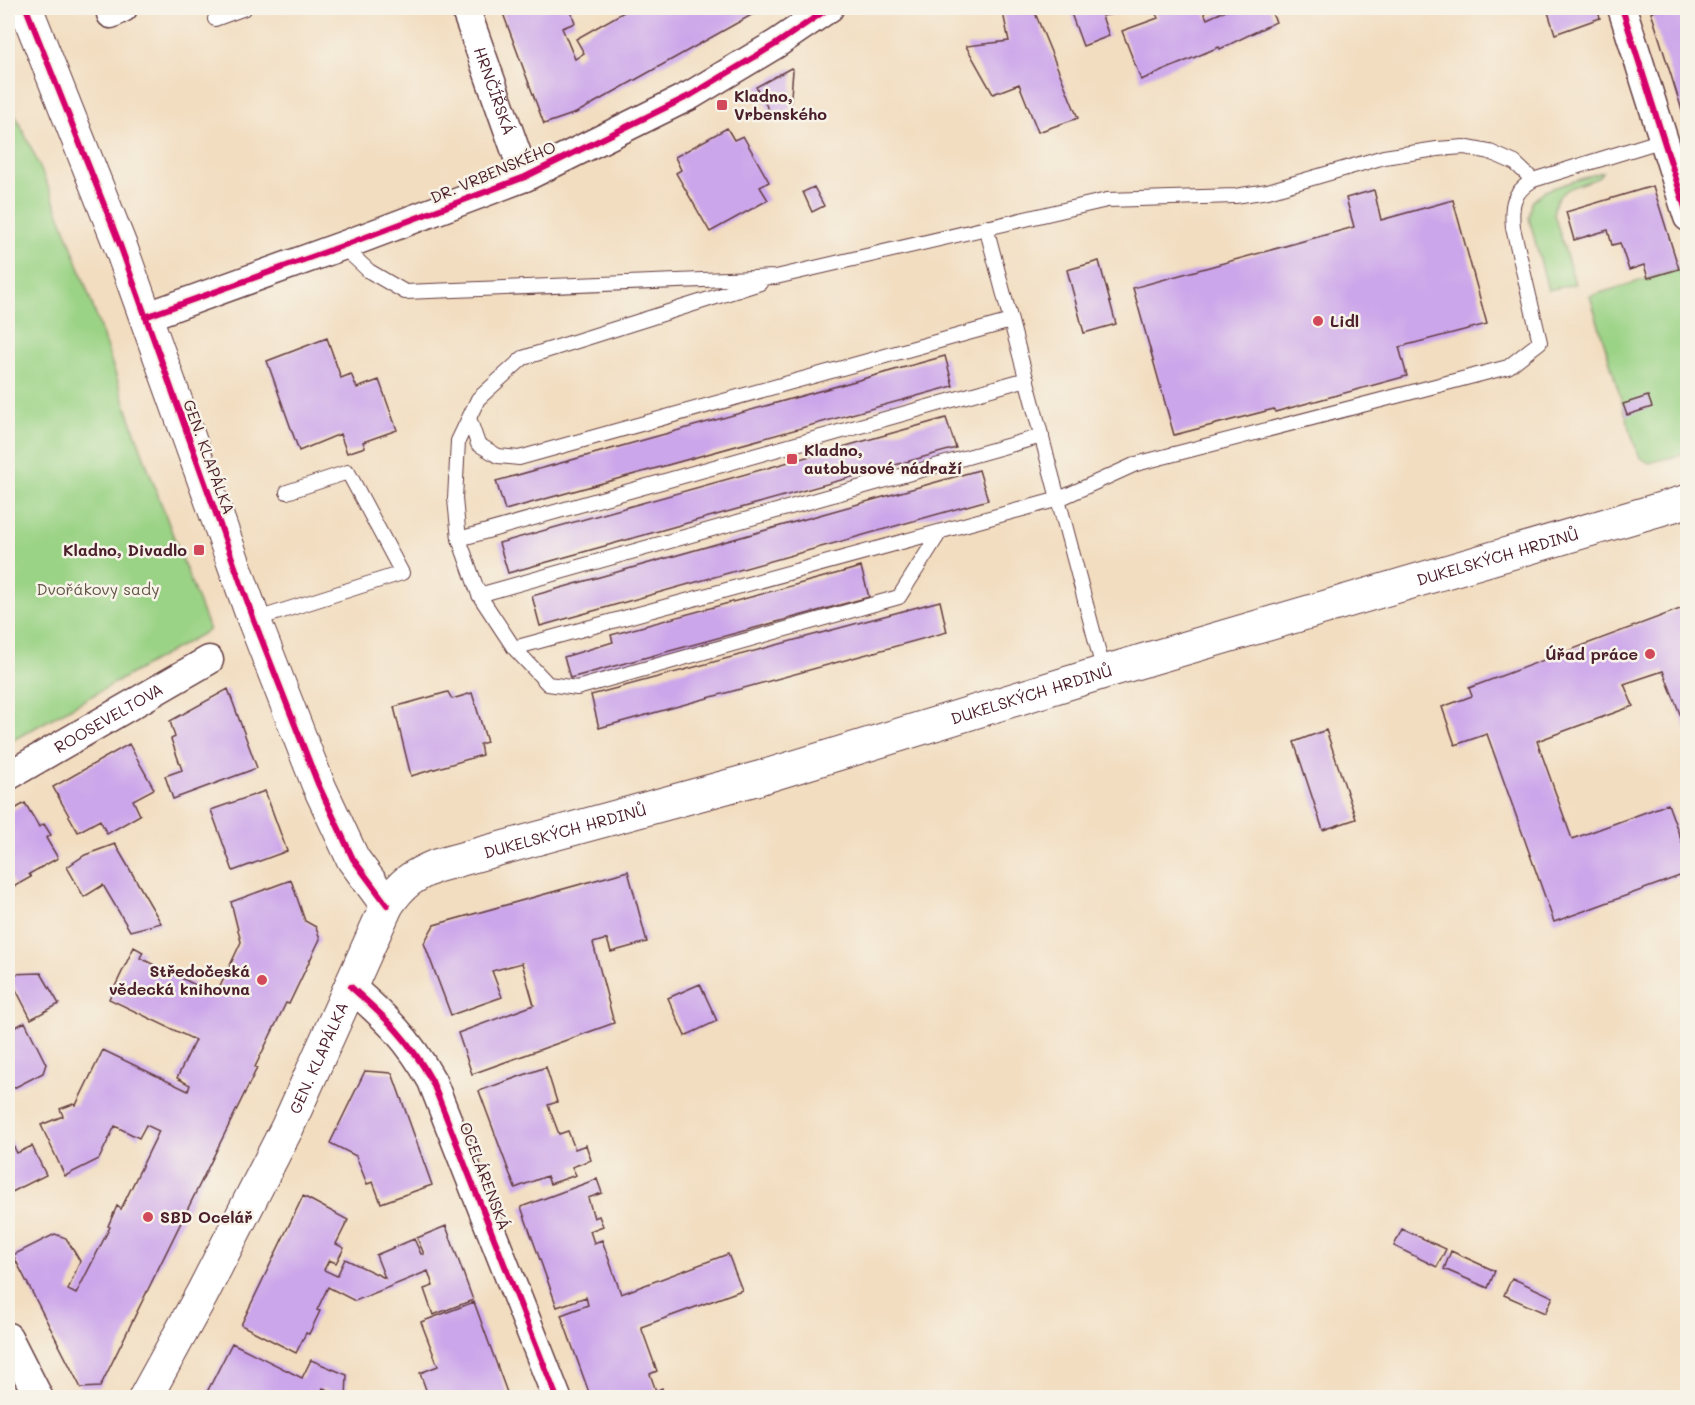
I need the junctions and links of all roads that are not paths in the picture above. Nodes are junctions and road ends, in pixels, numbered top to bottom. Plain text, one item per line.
1 (27, 8) edge
2 (245, 8) edge
3 (465, 8) edge
4 (829, 8) edge
5 (1622, 8) edge
6 (215, 18) dead end
7 (1663, 140) junction
8 (525, 177) junction
9 (1533, 180) junction
10 (1688, 217) edge
11 (986, 228) junction
12 (342, 246) junction
13 (776, 278) junction
14 (145, 317) junction
15 (1011, 321) junction
16 (1027, 379) junction
17 (469, 418) junction
18 (1042, 436) junction
19 (287, 492) dead end
20 (1059, 499) junction
21 (1688, 501) edge
22 (940, 532) junction
23 (459, 539) junction
24 (479, 595) junction
25 (254, 620) junction
26 (514, 648) junction
27 (209, 660) dead end
28 (1104, 672) junction
29 (8, 776) edge
30 (387, 905) junction
31 (351, 987) junction
32 (8, 1337) edge
33 (39, 1398) edge
34 (145, 1398) edge
35 (557, 1398) edge

1 - 14 main road, GEN. KLAPÁLKA
2 - 6 lane
3 - 8 street, HRNČÍŘSKÁ
4 - 8 street, DR. VRBENSKÉHO
5 - 7 street
7 - 9 lane
7 - 10 street
8 - 12 street, DR. VRBENSKÉHO
9 - 11 lane
9 - 20 lane
11 - 13 lane
11 - 15 lane
12 - 13 lane
12 - 14 street, DR. VRBENSKÉHO
13 - 17 lane
14 - 25 main road, GEN. KLAPÁLKA
15 - 16 lane
15 - 17 lane
16 - 18 lane
16 - 23 lane
17 - 23 lane
18 - 20 lane
18 - 24 lane
19 - 25 lane
20 - 22 lane
20 - 28 lane
21 - 28 main road, DUKELSKÝCH HRDINŮ
22 - 26 lane
22 - 26 lane
23 - 24 lane
24 - 26 lane
25 - 30 main road, GEN. KLAPÁLKA
27 - 29 street, ROOSEVELTOVA
28 - 30 main road, DUKELSKÝCH HRDINŮ
30 - 31 main road, GEN. KLAPÁLKA
31 - 34 main road, GEN. KLAPÁLKA
31 - 35 street, OCELÁRENSKÁ
32 - 33 street

